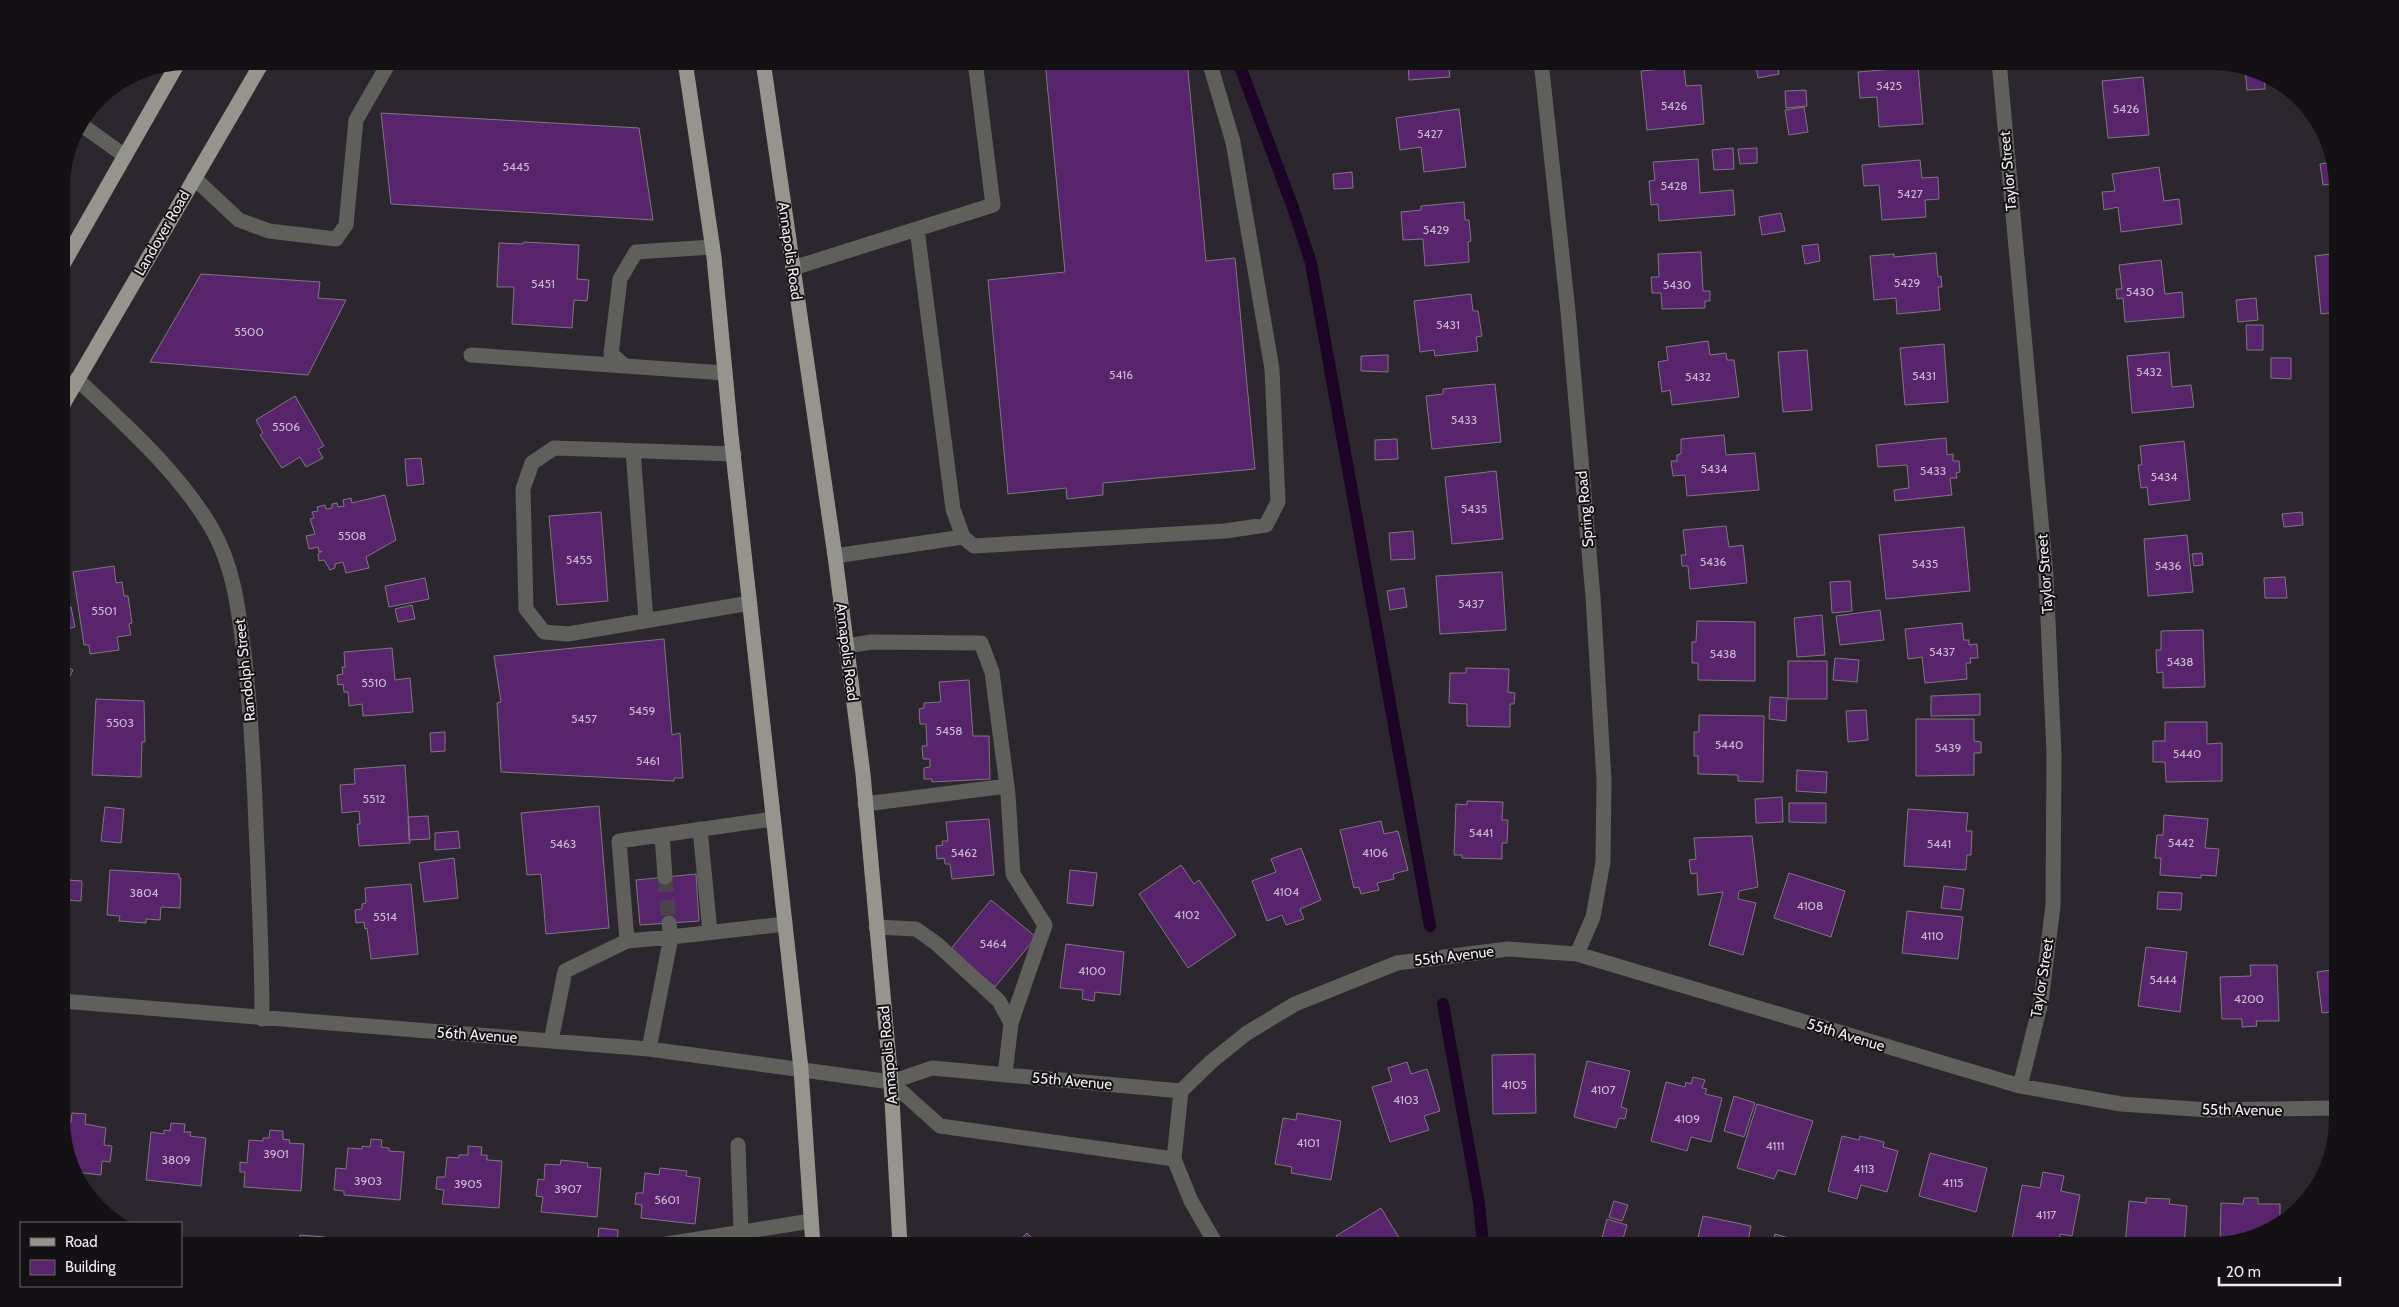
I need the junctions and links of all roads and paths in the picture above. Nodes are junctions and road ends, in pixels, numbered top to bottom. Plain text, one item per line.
1 (258, 70) edge
2 (385, 70) edge
3 (685, 70) edge
4 (764, 70) edge
5 (976, 70) edge
6 (1212, 70) edge
7 (1543, 70) edge
8 (2000, 70) edge
9 (174, 71) edge
10 (86, 127) edge
11 (125, 156) junction
12 (194, 178) junction
13 (917, 229) junction
14 (712, 247) junction
15 (70, 252) edge
16 (793, 268) junction
17 (471, 355) dead end
18 (625, 366) junction
19 (725, 373) junction
20 (77, 379) junction
21 (70, 392) edge
22 (633, 451) junction
23 (734, 454) junction
24 (963, 537) junction
25 (835, 556) junction
26 (750, 603) junction
27 (646, 620) junction
28 (847, 646) junction
29 (1007, 786) junction
30 (865, 804) junction
31 (773, 819) junction
32 (700, 829) junction
33 (662, 835) junction
34 (665, 877) tunnel mouth
35 (785, 924) junction
36 (876, 927) junction
37 (670, 930) junction
38 (710, 932) junction
39 (627, 941) junction
40 (1577, 954) junction
41 (70, 1002) edge
42 (262, 1019) junction
43 (1010, 1023) junction
44 (551, 1041) junction
45 (649, 1049) junction
46 (801, 1069) junction
47 (1005, 1075) junction
48 (891, 1082) junction
49 (2020, 1086) junction
50 (1181, 1090) junction
51 (2329, 1108) edge
52 (738, 1145) dead end
53 (1174, 1159) junction
54 (811, 1221) junction
55 (742, 1232) junction
56 (711, 1237) edge
57 (812, 1237) edge
58 (900, 1237) edge
59 (1212, 1237) edge

1 - 12 main road, Landover Road
2 - 12 street
3 - 14 main road
4 - 16 main road, Annapolis Road
5 - 13 street
6 - 24 street
7 - 40 street, Spring Road
8 - 49 street, Taylor Street
9 - 11 main road
10 - 11 street
11 - 15 main road
12 - 20 main road, Landover Road
13 - 16 street
13 - 24 street
14 - 18 street
14 - 19 main road
16 - 25 main road, Annapolis Road
17 - 18 street
18 - 19 street
19 - 23 main road
20 - 21 main road, Landover Road
20 - 42 street, Randolph Street
22 - 23 street
22 - 27 street
22 - 27 street
23 - 26 main road
24 - 25 street
25 - 28 main road, Annapolis Road
26 - 27 street
26 - 31 main road
28 - 29 street
28 - 30 main road, Annapolis Road
29 - 30 street
29 - 43 street
30 - 36 main road, Annapolis Road
31 - 32 street
31 - 35 main road
32 - 33 street
32 - 38 street
33 - 34 street
33 - 39 street
35 - 38 street
35 - 46 main road
36 - 43 street
36 - 48 main road, Annapolis Road
37 - 38 street
37 - 39 street
37 - 45 street
39 - 44 street
40 - 49 street, 55th Avenue
40 - 50 street, 55th Avenue
41 - 42 street, 56th Avenue
42 - 44 street, 56th Avenue
43 - 47 street
44 - 45 street, 56th Avenue
45 - 46 street, 56th Avenue
46 - 48 street, 56th Avenue
46 - 54 main road
47 - 48 street, 55th Avenue
47 - 50 street, 55th Avenue
48 - 53 street
48 - 58 main road, Annapolis Road
49 - 51 street, 55th Avenue
50 - 53 street
52 - 55 street
53 - 59 street
54 - 55 street
54 - 57 main road
55 - 56 street

